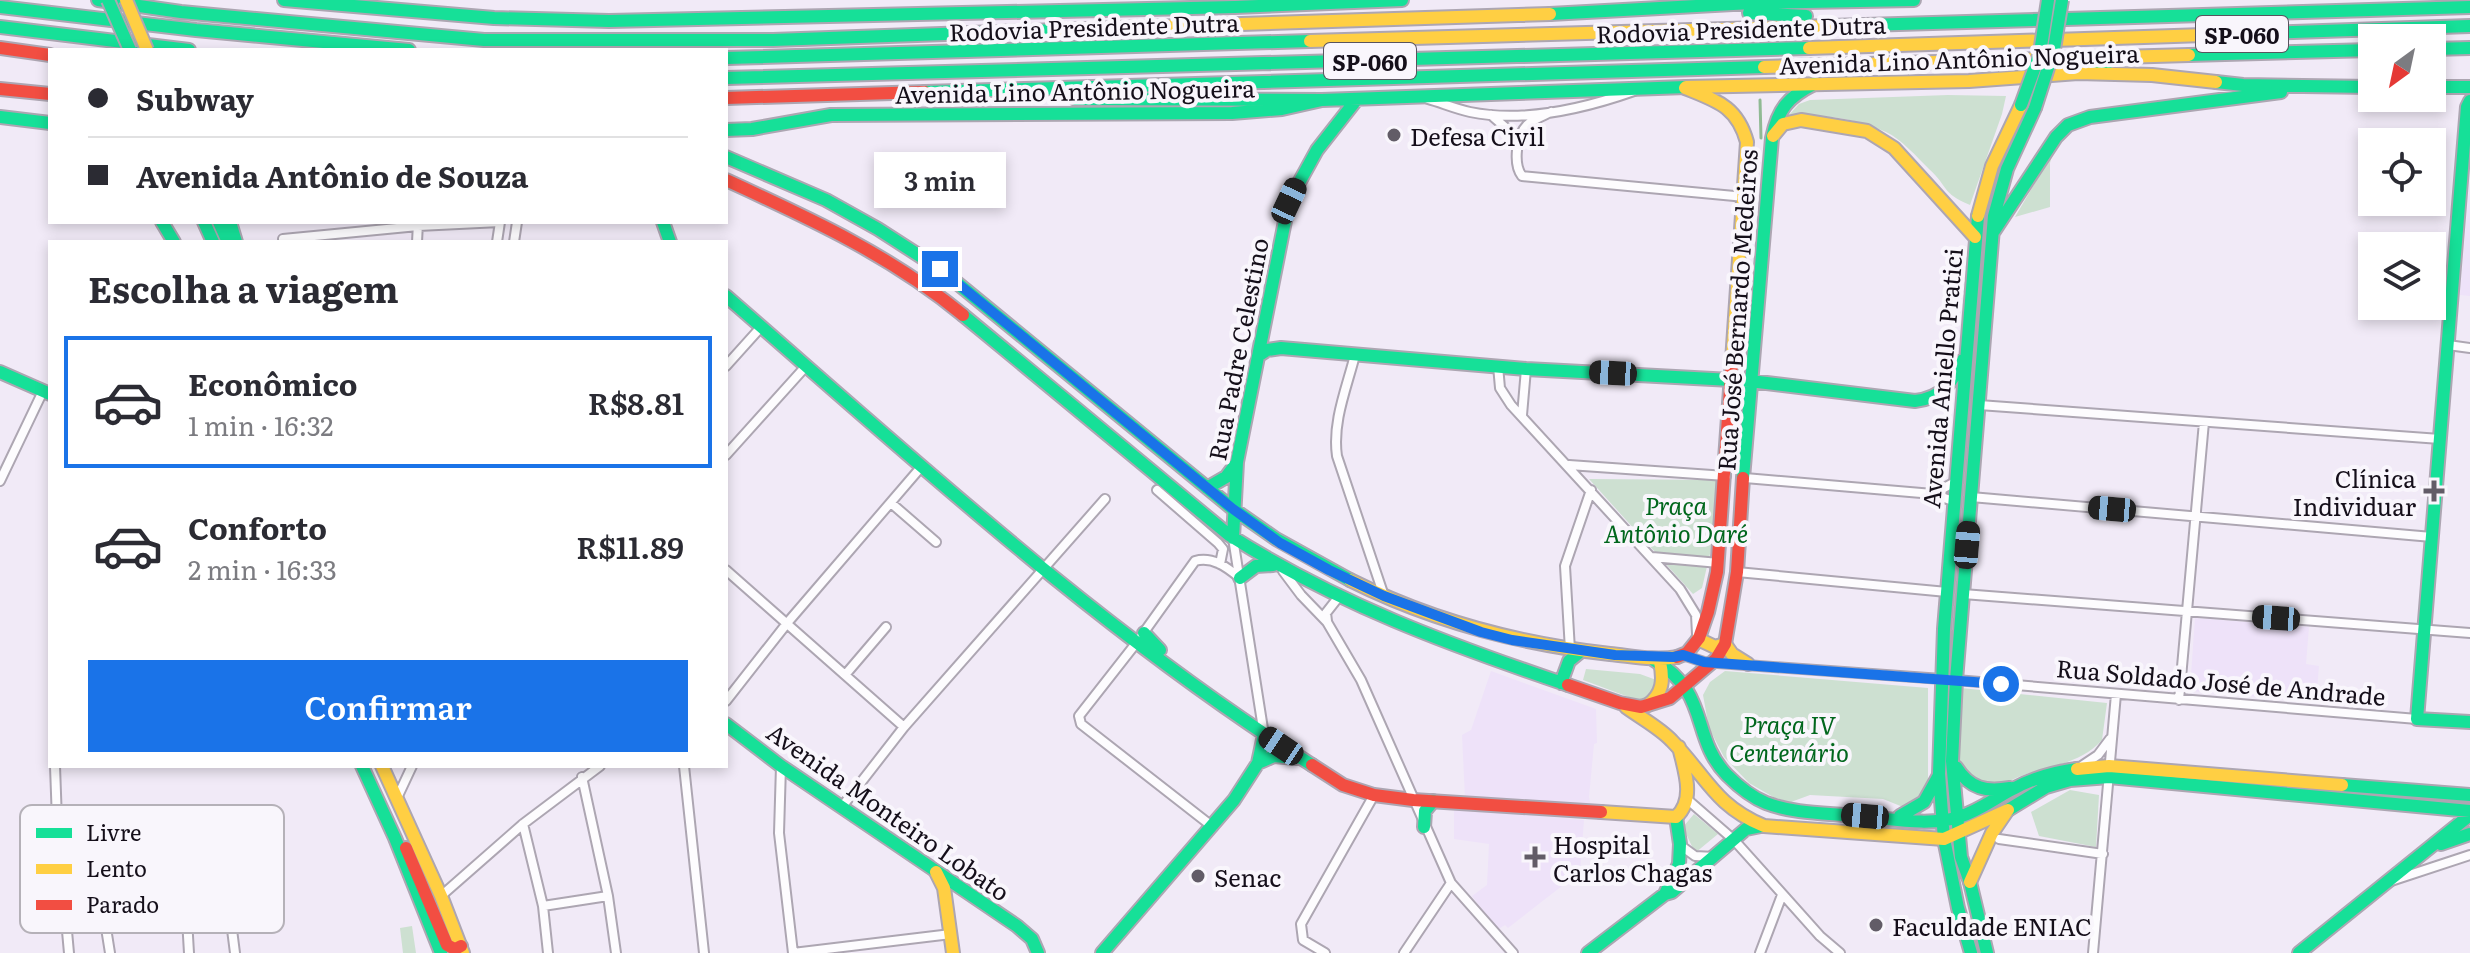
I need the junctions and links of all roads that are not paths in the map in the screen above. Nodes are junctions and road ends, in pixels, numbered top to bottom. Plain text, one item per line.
1 (98, 0) edge
2 (108, 0) edge
3 (126, 0) edge
4 (284, 0) edge
5 (1402, 0) edge
6 (1914, 0) edge
7 (2048, 0) edge
8 (2062, 0) edge
9 (2349, 0) edge
10 (1654, 5) edge
11 (0, 7) edge
12 (2470, 7) edge
13 (2278, 13) junction
14 (2008, 22) junction
15 (2470, 26) edge
16 (0, 27) edge
17 (0, 48) edge
18 (129, 48) edge
19 (146, 48) edge
20 (173, 48) edge
21 (388, 48) edge
22 (2470, 48) edge
23 (2446, 49) edge
24 (2358, 50) edge
25 (48, 55) edge
26 (2225, 55) junction
27 (728, 58) edge
28 (2078, 73) junction
29 (728, 78) edge
30 (1814, 84) junction
31 (2299, 87) junction
32 (2358, 87) edge
33 (2464, 87) edge
34 (1054, 88) junction
35 (1642, 88) junction
36 (1685, 88) junction
37 (0, 89) edge
38 (48, 94) edge
39 (1424, 97) junction
40 (728, 98) edge
41 (1357, 99) junction
42 (1322, 100) junction
43 (2469, 104) edge
44 (1551, 112) junction
45 (1490, 115) junction
46 (0, 117) edge
47 (48, 123) edge
48 (728, 130) edge
49 (1772, 138) junction
50 (1519, 139) junction
51 (728, 158) edge
52 (728, 181) edge
53 (1745, 197) junction
54 (418, 224) edge
55 (1743, 233) junction
56 (1764, 233) junction
57 (1992, 234) junction
58 (1975, 237) junction
59 (283, 239) dead end
60 (728, 298) edge
61 (762, 326) junction
62 (1263, 332) junction
63 (2448, 345) junction
64 (1281, 348) junction
65 (2470, 348) edge
66 (1967, 349) junction
67 (1355, 355) junction
68 (1258, 356) junction
69 (728, 364) edge
70 (807, 365) junction
71 (1498, 366) junction
72 (1526, 369) junction
73 (0, 372) edge
74 (1730, 380) junction
75 (1750, 381) junction
76 (46, 393) edge
77 (1979, 405) junction
78 (1522, 415) junction
79 (2204, 422) junction
80 (2440, 439) junction
81 (728, 453) edge
82 (1237, 462) junction
83 (1568, 465) junction
84 (922, 466) junction
85 (1726, 476) junction
86 (1745, 478) junction
87 (0, 481) edge
88 (1955, 482) junction
89 (1207, 488) junction
90 (1157, 490) dead end
91 (1591, 490) junction
92 (1933, 494) junction
93 (1971, 497) junction
94 (1105, 499) dead end
95 (1953, 501) junction
96 (891, 503) junction
97 (1233, 509) junction
98 (2197, 516) junction
99 (2432, 537) junction
100 (1233, 538) junction
101 (936, 542) dead end
102 (1651, 557) junction
103 (1719, 563) junction
104 (1220, 564) junction
105 (1278, 568) junction
106 (1042, 570) junction
107 (728, 572) edge
108 (1737, 572) junction
109 (1240, 578) junction
110 (1947, 592) junction
111 (1963, 594) junction
112 (1384, 596) junction
113 (1337, 599) junction
114 (2187, 611) junction
115 (788, 622) junction
116 (1327, 622) junction
117 (886, 627) dead end
118 (2425, 629) junction
119 (2470, 633) edge
120 (1140, 638) junction
121 (1698, 639) junction
122 (1725, 644) junction
123 (1575, 651) junction
124 (1683, 655) junction
125 (1654, 660) junction
126 (1711, 663) junction
127 (1748, 664) junction
128 (845, 675) junction
129 (1941, 679) junction
130 (1956, 680) junction
131 (1561, 683) junction
132 (1686, 686) junction
133 (2116, 694) junction
134 (728, 698) edge
135 (2179, 700) junction
136 (1620, 703) junction
137 (1646, 707) junction
138 (2417, 719) junction
139 (2470, 722) edge
140 (728, 726) edge
141 (904, 727) junction
142 (1264, 735) junction
143 (2112, 735) junction
144 (1679, 747) junction
145 (1299, 758) junction
146 (1952, 761) junction
147 (1258, 763) junction
148 (781, 766) junction
149 (55, 768) edge
150 (383, 768) edge
151 (411, 768) edge
152 (597, 768) edge
153 (684, 768) edge
154 (2078, 768) junction
155 (363, 769) edge
156 (2109, 771) junction
157 (1939, 774) junction
158 (582, 777) junction
159 (2017, 787) junction
160 (2453, 794) junction
161 (1374, 795) junction
162 (2470, 795) edge
163 (396, 799) junction
164 (1413, 800) junction
165 (1688, 800) junction
166 (1433, 801) junction
167 (56, 805) edge
168 (841, 808) junction
169 (2008, 810) junction
170 (2470, 811) edge
171 (1676, 817) junction
172 (1957, 817) junction
173 (1893, 818) junction
174 (1943, 820) junction
175 (523, 824) junction
176 (1764, 826) junction
177 (1213, 827) junction
178 (1424, 827) junction
179 (411, 830) junction
180 (1958, 834) junction
181 (2470, 834) edge
182 (395, 838) junction
183 (1944, 839) junction
184 (1999, 839) dead end
185 (1734, 840) junction
186 (1680, 845) junction
187 (2434, 846) junction
188 (2103, 854) junction
189 (2470, 855) edge
190 (1715, 857) junction
191 (935, 869) junction
192 (1970, 882) junction
193 (1451, 883) junction
194 (2387, 883) junction
195 (1665, 894) junction
196 (1782, 895) junction
197 (441, 896) junction
198 (608, 896) junction
199 (543, 906) junction
200 (67, 933) edge
201 (107, 933) edge
202 (188, 933) edge
203 (232, 933) edge
204 (951, 934) junction
205 (462, 950) edge
206 (69, 953) edge
207 (110, 953) edge
208 (189, 953) edge
209 (235, 953) edge
210 (441, 953) edge
211 (548, 953) edge
212 (616, 953) edge
213 (704, 953) edge
214 (793, 953) edge
215 (953, 953) edge
216 (1038, 953) edge
217 (1102, 953) edge
218 (1325, 953) edge
219 (1404, 953) edge
220 (1513, 953) edge
221 (1588, 953) edge
222 (1760, 953) edge
223 (1840, 953) edge
224 (1971, 953) edge
225 (1987, 953) edge
226 (2093, 953) edge
227 (2299, 953) edge

1 - 10 main road, Rodovia Presidente Dutra / SP-060
2 - 18 main road, bridge
3 - 19 main road, bridge
4 - 5 main road
6 - 10 main road, Rodovia Presidente Dutra
7 - 58 main road, Avenida Aniello Pratici, bridge
8 - 57 main road, Avenida Aniello Pratici, bridge
9 - 13 main road
10 - 14 main road, SP-060
11 - 21 main road
12 - 13 main road, Rodovia Presidente Dutra / SP-060
13 - 14 main road, Rodovia Presidente Dutra / SP-060
14 - 27 main road, Rodovia Presidente Dutra / SP-060
15 - 29 main road, Rodovia Presidente Dutra / SP-060
16 - 20 main road
17 - 25 main road
22 - 23 main road
24 - 26 main road, Rodovia Presidente Dutra / SP-060
26 - 28 main road
26 - 34 main road, Rodovia Presidente Dutra / SP-060
28 - 30 main road, Avenida Lino Antônio Nogueira
28 - 31 main road, Avenida Lino Antônio Nogueira
30 - 36 main road, Avenida Lino Antônio Nogueira
30 - 49 main road, Rua José Bernardo Medeiros
31 - 32 main road, Avenida Lino Antônio Nogueira
31 - 57 main road
33 - 43 main road
34 - 40 main road, Rodovia Presidente Dutra / SP-060
34 - 42 main road
35 - 36 main road, Avenida Lino Antônio Nogueira
35 - 39 main road, Avenida Lino Antônio Nogueira
35 - 44 street, Avenida Lino Antônio Nogueira
36 - 53 main road, Rua José Bernardo Medeiros
37 - 38 main road
39 - 41 main road, Avenida Lino Antônio Nogueira
39 - 45 street, Avenida Lino Antônio Nogueira
41 - 42 main road, Avenida Lino Antônio Nogueira
41 - 62 main road, Rua Padre Celestino
42 - 48 main road, Avenida Lino Antônio Nogueira
43 - 63 main road
44 - 45 street, Avenida Lino Antônio Nogueira
44 - 50 street
45 - 50 street
46 - 47 main road
49 - 56 main road, Rua José Bernardo Medeiros
49 - 58 main road
50 - 53 street
51 - 89 main road
52 - 100 main road
53 - 55 main road, Rua José Bernardo Medeiros
54 - 59 street
55 - 56 main road
55 - 74 main road, Rua José Bernardo Medeiros
56 - 75 main road, Rua José Bernardo Medeiros
57 - 77 main road, Avenida Aniello Pratici
58 - 66 main road, Avenida Aniello Pratici
60 - 61 main road
61 - 69 street
61 - 70 main road
62 - 64 main road
62 - 68 main road, Rua Padre Celestino
63 - 65 street
63 - 80 main road
64 - 67 main road
64 - 68 main road
66 - 75 main road
66 - 88 main road, Avenida Aniello Pratici
67 - 71 main road
67 - 112 street
68 - 82 main road, Rua Padre Celestino
70 - 81 street
70 - 84 main road
71 - 72 main road
71 - 78 street
72 - 74 main road
72 - 78 street
73 - 76 main road
74 - 75 main road
74 - 85 main road, Rua José Bernardo Medeiros
75 - 86 main road, Rua José Bernardo Medeiros
76 - 87 street
77 - 79 street
77 - 93 main road, Avenida Aniello Pratici
78 - 83 street
79 - 80 street
79 - 98 street
80 - 99 main road
82 - 89 main road
82 - 97 main road, Rua Padre Celestino
83 - 85 street
83 - 91 street
84 - 96 street
84 - 106 main road
85 - 103 main road, Rua José Bernardo Medeiros
86 - 92 street
86 - 108 main road, Rua José Bernardo Medeiros
88 - 92 street
88 - 95 main road, Avenida Aniello Pratici
89 - 97 main road
90 - 104 street
91 - 102 street
91 - 123 street
92 - 95 street
93 - 98 street
93 - 111 main road, Avenida Aniello Pratici
94 - 106 street
95 - 110 main road, Avenida Aniello Pratici
96 - 101 street
96 - 115 street
97 - 100 main road, Rua Padre Celestino
97 - 112 main road
98 - 99 street
98 - 114 street
99 - 118 main road
100 - 105 main road
100 - 109 street, Rua Padre Celestino
102 - 103 street
102 - 121 street
103 - 121 main road, Rua José Bernardo Medeiros
104 - 109 street
104 - 120 street
105 - 109 main road
105 - 113 main road
105 - 116 street
106 - 120 main road
106 - 141 street
107 - 115 street
108 - 110 street
108 - 122 main road, Rua José Bernardo Medeiros
109 - 142 street, Rua Padre Celestino
110 - 129 main road, Avenida Aniello Pratici
111 - 114 street
111 - 130 main road, Avenida Aniello Pratici
112 - 123 main road
113 - 116 street
113 - 131 main road
114 - 118 street
114 - 135 street
115 - 128 street
115 - 134 street
116 - 164 street
117 - 128 street
118 - 119 street
118 - 138 main road
120 - 142 main road
120 - 177 street
121 - 122 main road
121 - 124 main road
122 - 126 main road, Rua José Bernardo Medeiros
122 - 127 main road
123 - 125 main road
123 - 131 main road
124 - 125 main road
124 - 126 street, Rua Soldado José de Andrade
125 - 132 main road
125 - 137 main road
126 - 127 street, Rua Soldado José de Andrade
126 - 132 main road, Rua José Bernardo Medeiros
127 - 129 street, Rua Soldado José de Andrade
128 - 141 street
129 - 130 street, Rua Soldado José de Andrade
129 - 157 main road, Avenida Aniello Pratici
130 - 133 street, Rua Soldado José de Andrade
130 - 146 main road, Avenida Aniello Pratici
131 - 136 main road
132 - 137 main road, Rua José Bernardo Medeiros
132 - 173 main road
133 - 135 street, Rua Soldado José de Andrade
133 - 143 street
135 - 138 street, Rua Soldado José de Andrade
136 - 137 main road
136 - 144 main road
138 - 139 main road, Rua Soldado José de Andrade
140 - 148 main road, Avenida Monteiro Lobato
141 - 168 street
142 - 145 main road
142 - 147 main road, Rua Padre Celestino
143 - 154 street
143 - 156 street
144 - 165 main road
144 - 176 main road
145 - 147 main road
145 - 161 main road
146 - 159 main road
146 - 172 main road, Avenida Aniello Pratici
147 - 177 main road, Rua Padre Celestino
148 - 168 main road, Avenida Monteiro Lobato
148 - 214 street
149 - 167 street
150 - 163 main road
151 - 163 street
152 - 158 street
153 - 213 street
154 - 156 main road
154 - 159 main road
155 - 179 main road
155 - 182 main road
156 - 160 main road
156 - 169 main road
156 - 170 main road
156 - 188 street
157 - 173 main road
157 - 174 main road, Avenida Aniello Pratici
158 - 175 street
158 - 198 street
159 - 172 main road
160 - 162 main road
160 - 170 main road
161 - 164 main road
161 - 218 street
163 - 179 main road
164 - 166 main road
164 - 178 street
165 - 171 main road
165 - 185 street
166 - 171 main road
166 - 178 main road
168 - 191 main road, Avenida Monteiro Lobato
169 - 180 main road
169 - 192 main road
170 - 187 main road
171 - 186 main road
172 - 174 main road
172 - 180 main road, Avenida Aniello Pratici
173 - 174 main road
174 - 183 main road, Avenida Aniello Pratici
175 - 197 street
175 - 199 street
176 - 183 main road
176 - 185 main road
177 - 217 main road, Rua Padre Celestino
178 - 193 street
179 - 197 main road
180 - 183 main road
180 - 192 main road, Avenida Aniello Pratici
181 - 187 main road
182 - 205 main road
182 - 210 main road
183 - 224 main road, Avenida Aniello Pratici
184 - 188 street
185 - 190 main road
185 - 196 street
186 - 190 street
186 - 195 main road
187 - 194 main road
188 - 226 street
189 - 194 street
190 - 195 main road
191 - 204 main road
191 - 216 main road, Avenida Monteiro Lobato
192 - 225 main road, Avenida Aniello Pratici
193 - 219 street
193 - 220 street
194 - 227 main road
195 - 221 main road
196 - 222 street
196 - 223 street
197 - 205 main road
198 - 199 street
198 - 212 street
199 - 211 street
200 - 206 street
201 - 207 street
202 - 208 street
203 - 209 street
204 - 214 street
204 - 215 main road

